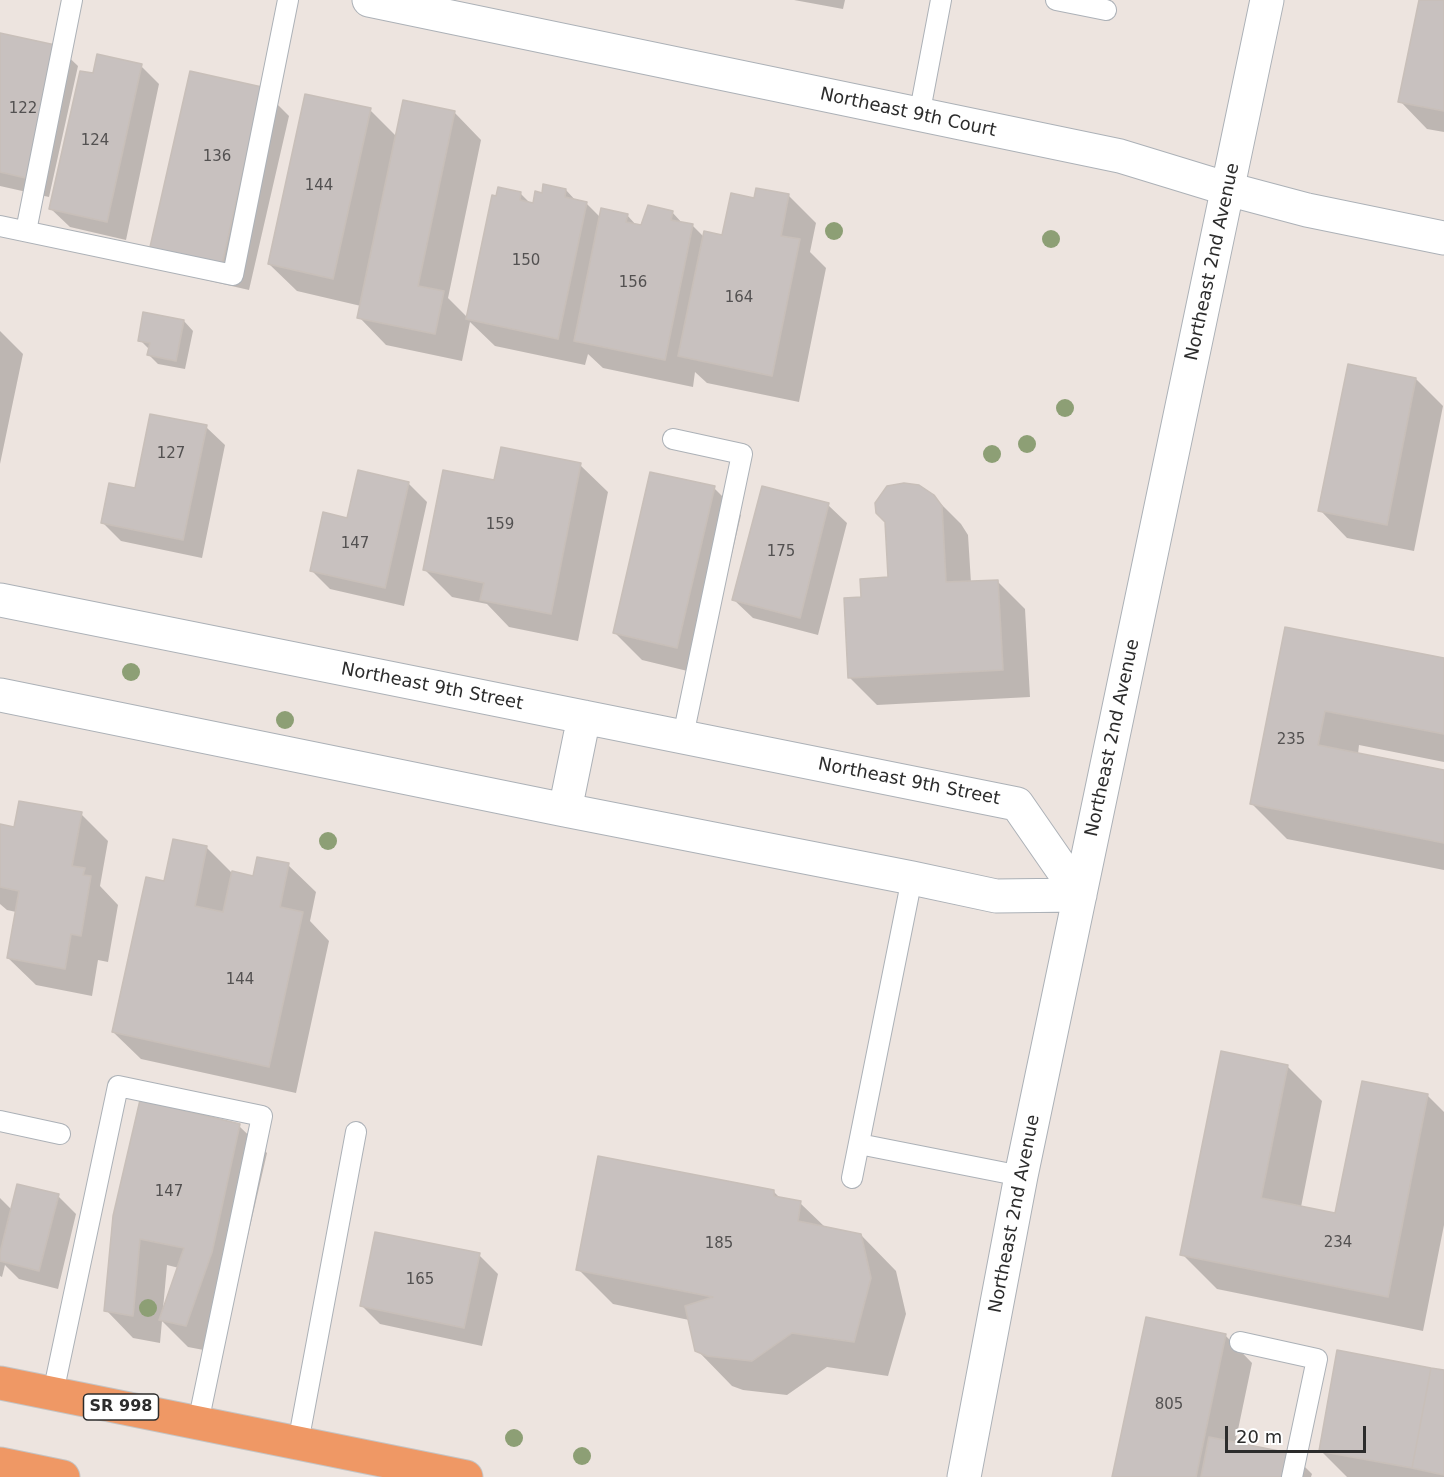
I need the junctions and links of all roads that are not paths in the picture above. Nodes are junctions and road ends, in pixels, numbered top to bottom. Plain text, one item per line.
1 (72, 0) edge
2 (288, 0) edge
3 (369, 0) edge
4 (941, 0) edge
5 (1056, 0) edge
6 (1267, 0) edge
7 (1106, 10) dead end
8 (919, 116) junction
9 (1228, 189) junction
10 (0, 226) edge
11 (26, 231) junction
12 (1444, 238) edge
13 (673, 439) dead end
14 (0, 600) edge
15 (0, 695) edge
16 (584, 717) junction
17 (683, 736) junction
18 (565, 810) junction
19 (912, 878) junction
20 (1080, 895) junction
21 (0, 1121) edge
22 (356, 1132) dead end
23 (60, 1134) dead end
24 (859, 1144) junction
25 (1021, 1176) junction
26 (852, 1178) dead end
27 (1240, 1342) dead end
28 (0, 1383) edge
29 (53, 1393) junction
30 (198, 1423) junction
31 (298, 1443) junction
32 (0, 1464) edge
33 (63, 1477) edge
34 (466, 1477) edge
35 (964, 1477) edge
36 (1292, 1477) edge

1 - 11 lane
2 - 11 lane
3 - 8 street, Northeast 9th Court
4 - 8 lane
5 - 7 lane
6 - 9 street, Northeast 2nd Avenue
8 - 9 street, Northeast 9th Court
9 - 12 street, Northeast 9th Court
9 - 20 street, Northeast 2nd Avenue
10 - 11 lane
13 - 17 lane
14 - 16 street, Northeast 9th Street
15 - 18 street
16 - 17 street, Northeast 9th Street
16 - 18 street
17 - 20 street, Northeast 9th Street
18 - 19 street
19 - 20 street
19 - 24 lane
20 - 25 street, Northeast 2nd Avenue
21 - 23 lane
22 - 31 lane
24 - 25 lane
24 - 26 lane
25 - 35 street, Northeast 2nd Avenue
27 - 36 lane
28 - 29 highway, SR 998
29 - 30 highway, SR 998
29 - 30 lane
30 - 31 highway, SR 998
31 - 34 highway, SR 998
32 - 33 highway

